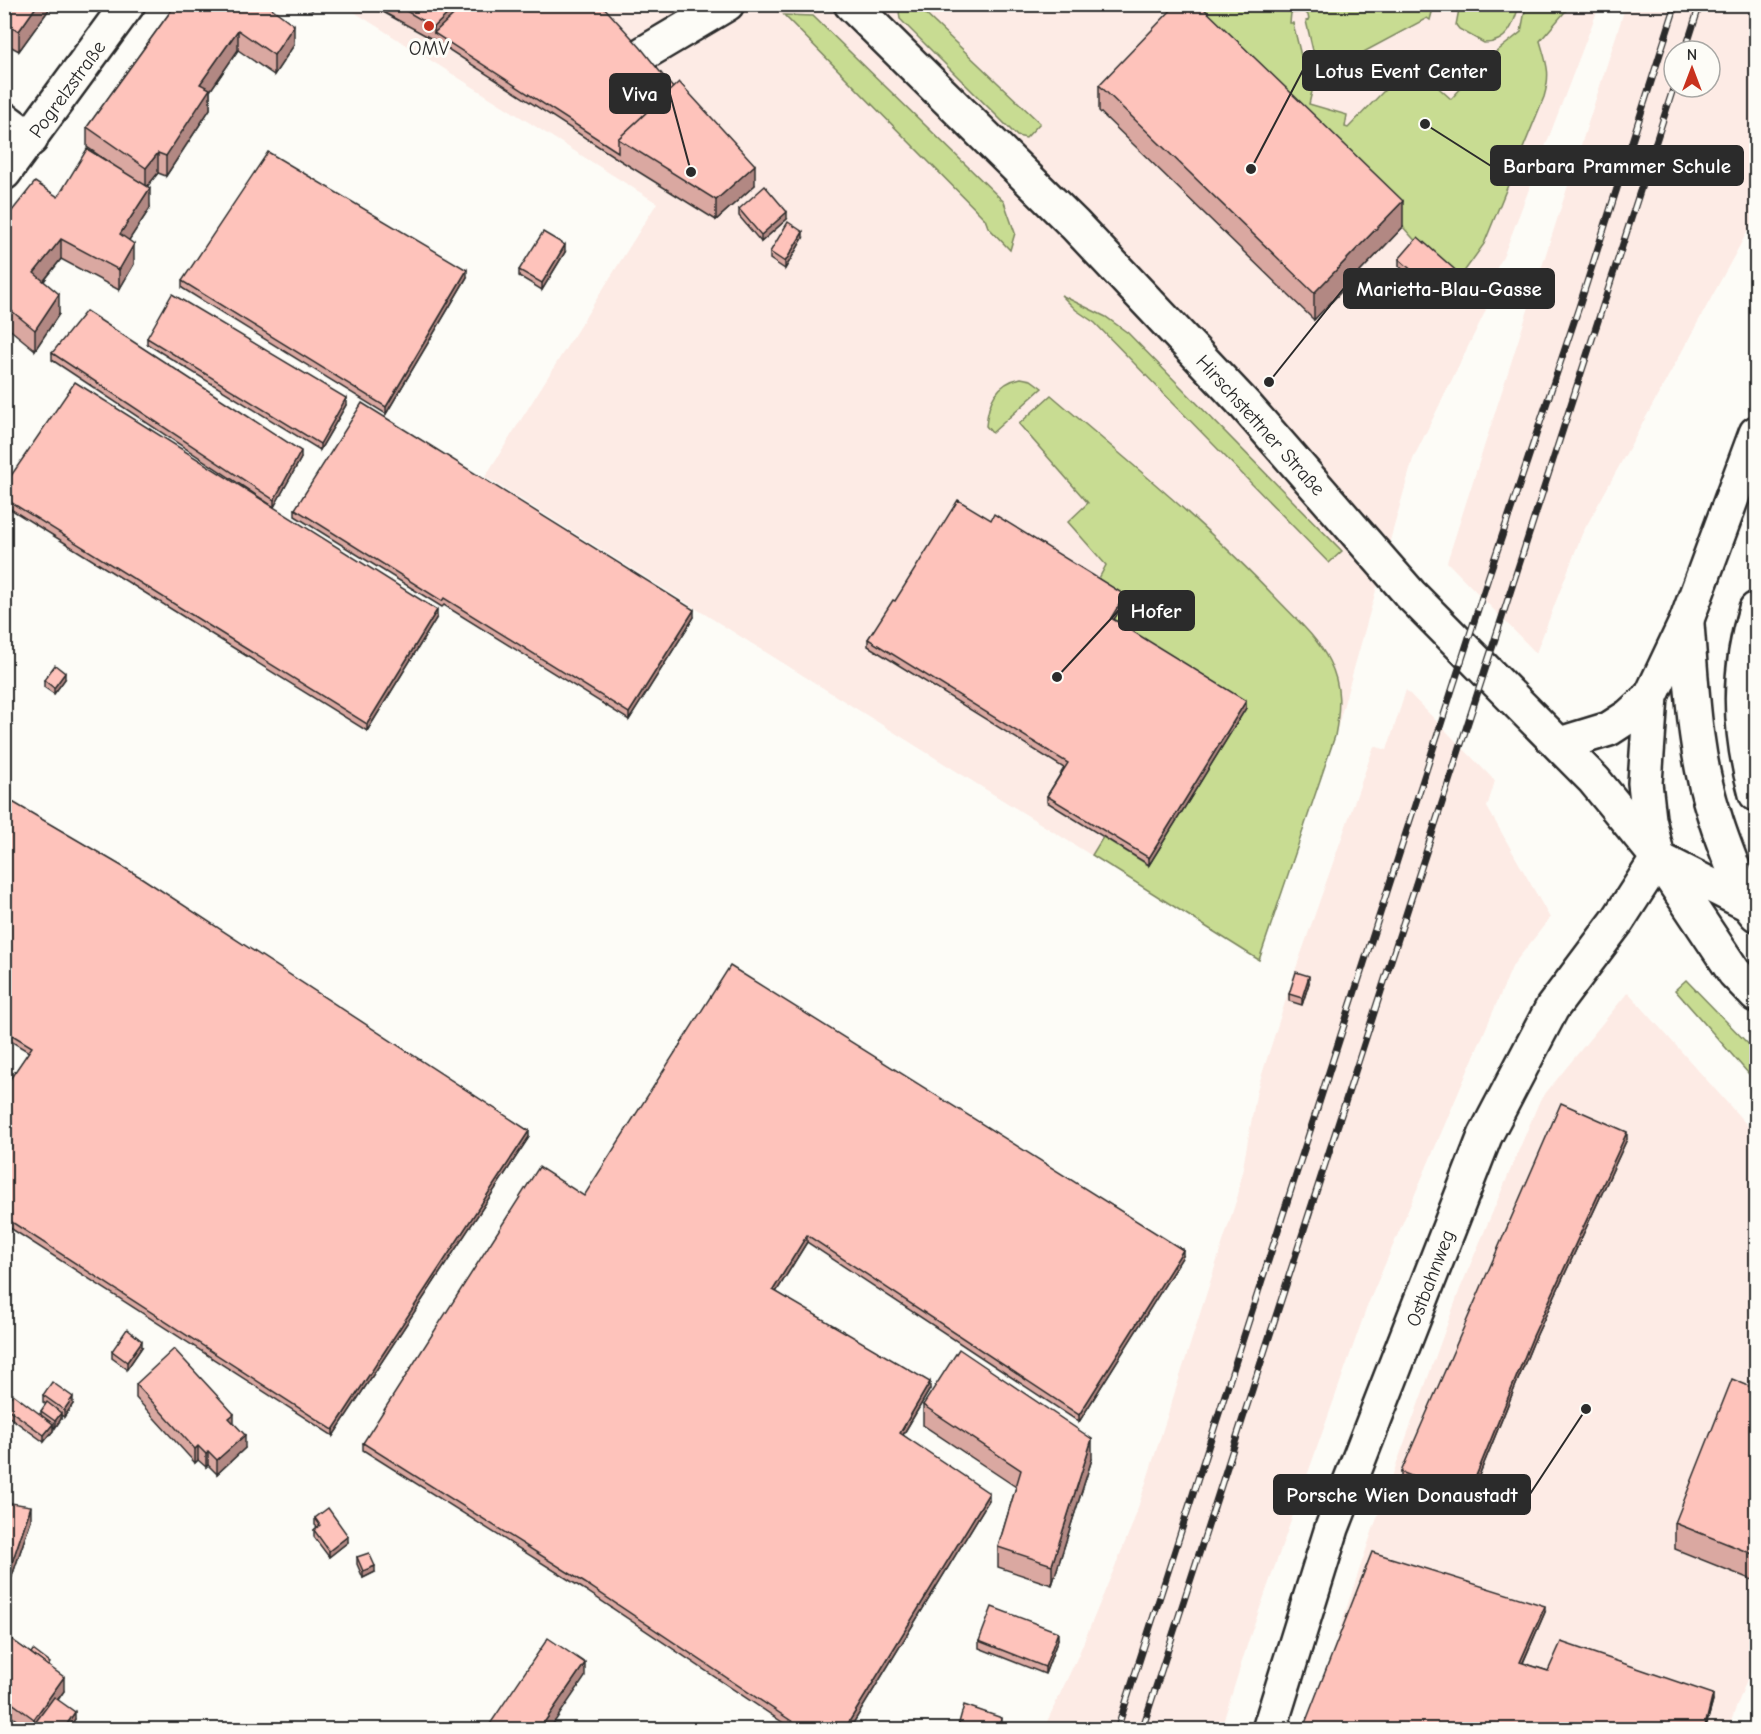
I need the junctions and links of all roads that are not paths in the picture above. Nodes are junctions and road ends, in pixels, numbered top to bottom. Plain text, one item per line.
1 (128, 4) edge
2 (727, 4) edge
3 (851, 4) edge
4 (640, 55) edge
5 (4, 119) edge
6 (31, 139) junction
7 (4, 173) edge
8 (1756, 432) edge
9 (1756, 609) edge
10 (1686, 622) junction
11 (1651, 696) junction
12 (1560, 744) junction
13 (1756, 794) edge
14 (1658, 858) junction
15 (1752, 909) edge
16 (1756, 995) edge
17 (1269, 1730) edge

1 - 6 main road, Pogrelzstraße
2 - 4 main road
3 - 12 main road, Hirschstettner Straße
5 - 6 main road
6 - 7 main road, Pogrelzstraße
8 - 10 main road
9 - 13 main road
10 - 11 main road
10 - 15 main road
11 - 12 main road
11 - 14 main road
12 - 14 main road, Hirschstettner Straße
14 - 15 main road, Hirschstettner Straße
14 - 16 main road, Hirschstettner Straße
14 - 17 main road, Ostbahnweg

